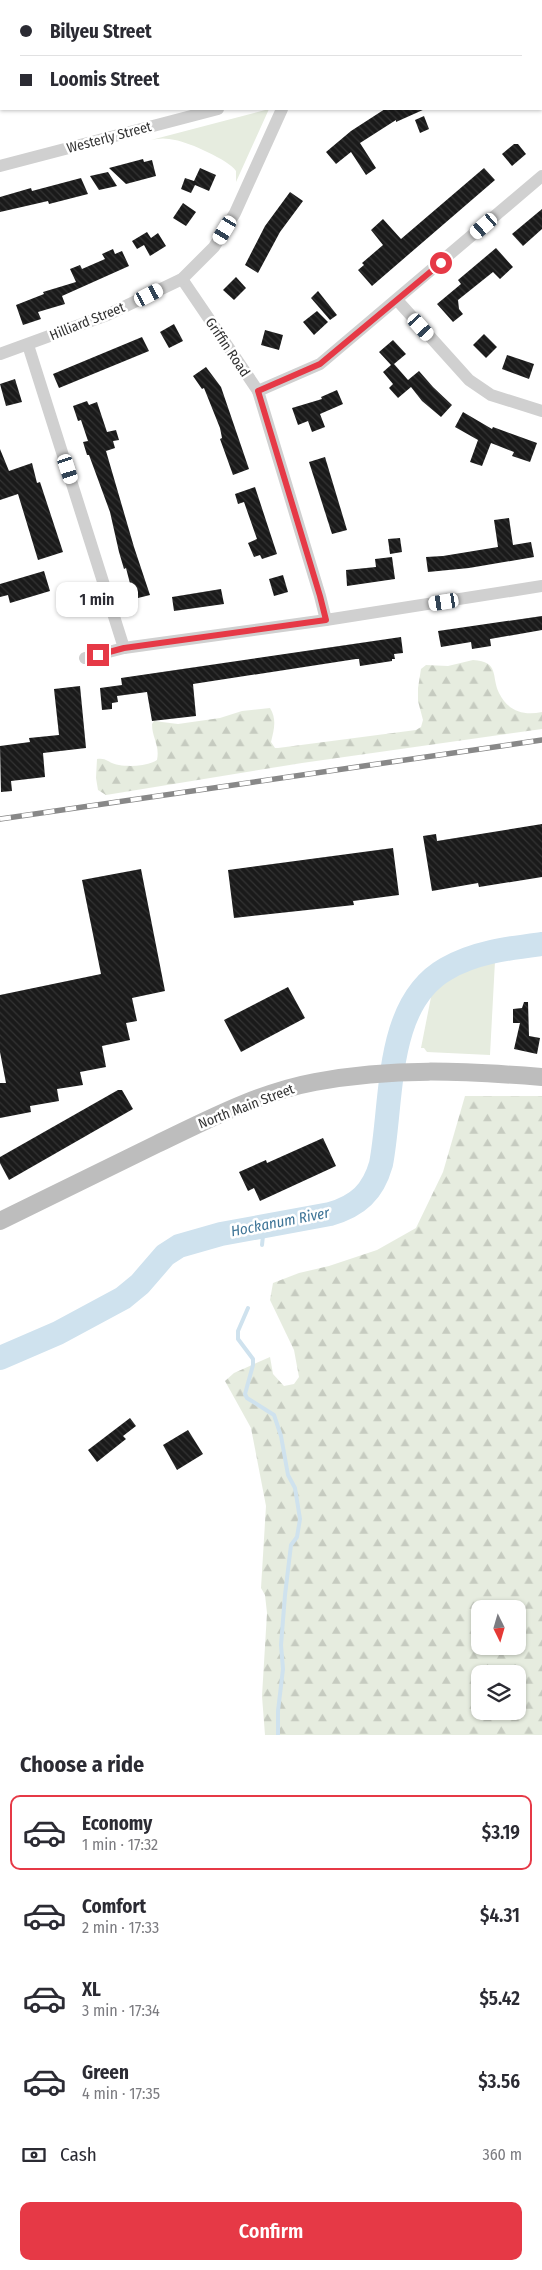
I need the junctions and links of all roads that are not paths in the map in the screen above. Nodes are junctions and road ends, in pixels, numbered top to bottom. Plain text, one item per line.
1 (214, 110) edge
2 (282, 110) edge
3 (0, 166) edge
4 (542, 176) edge
5 (182, 279) junction
6 (397, 300) junction
7 (28, 345) junction
8 (0, 354) edge
9 (258, 391) junction
10 (542, 410) edge
11 (542, 586) edge
12 (326, 620) junction
13 (124, 648) junction
14 (85, 658) dead end
15 (542, 1077) edge
16 (0, 1221) edge

1 - 3 street, Westerly Street
2 - 5 street, Hilliard Street
4 - 6 street
5 - 7 street, Hilliard Street
5 - 9 street, Griffin Road
6 - 9 street
6 - 10 street
7 - 8 street, Hilliard Street
7 - 13 street
9 - 12 street, Griffin Road
11 - 12 street
12 - 13 street
13 - 14 street
15 - 16 main road, North Main Street

